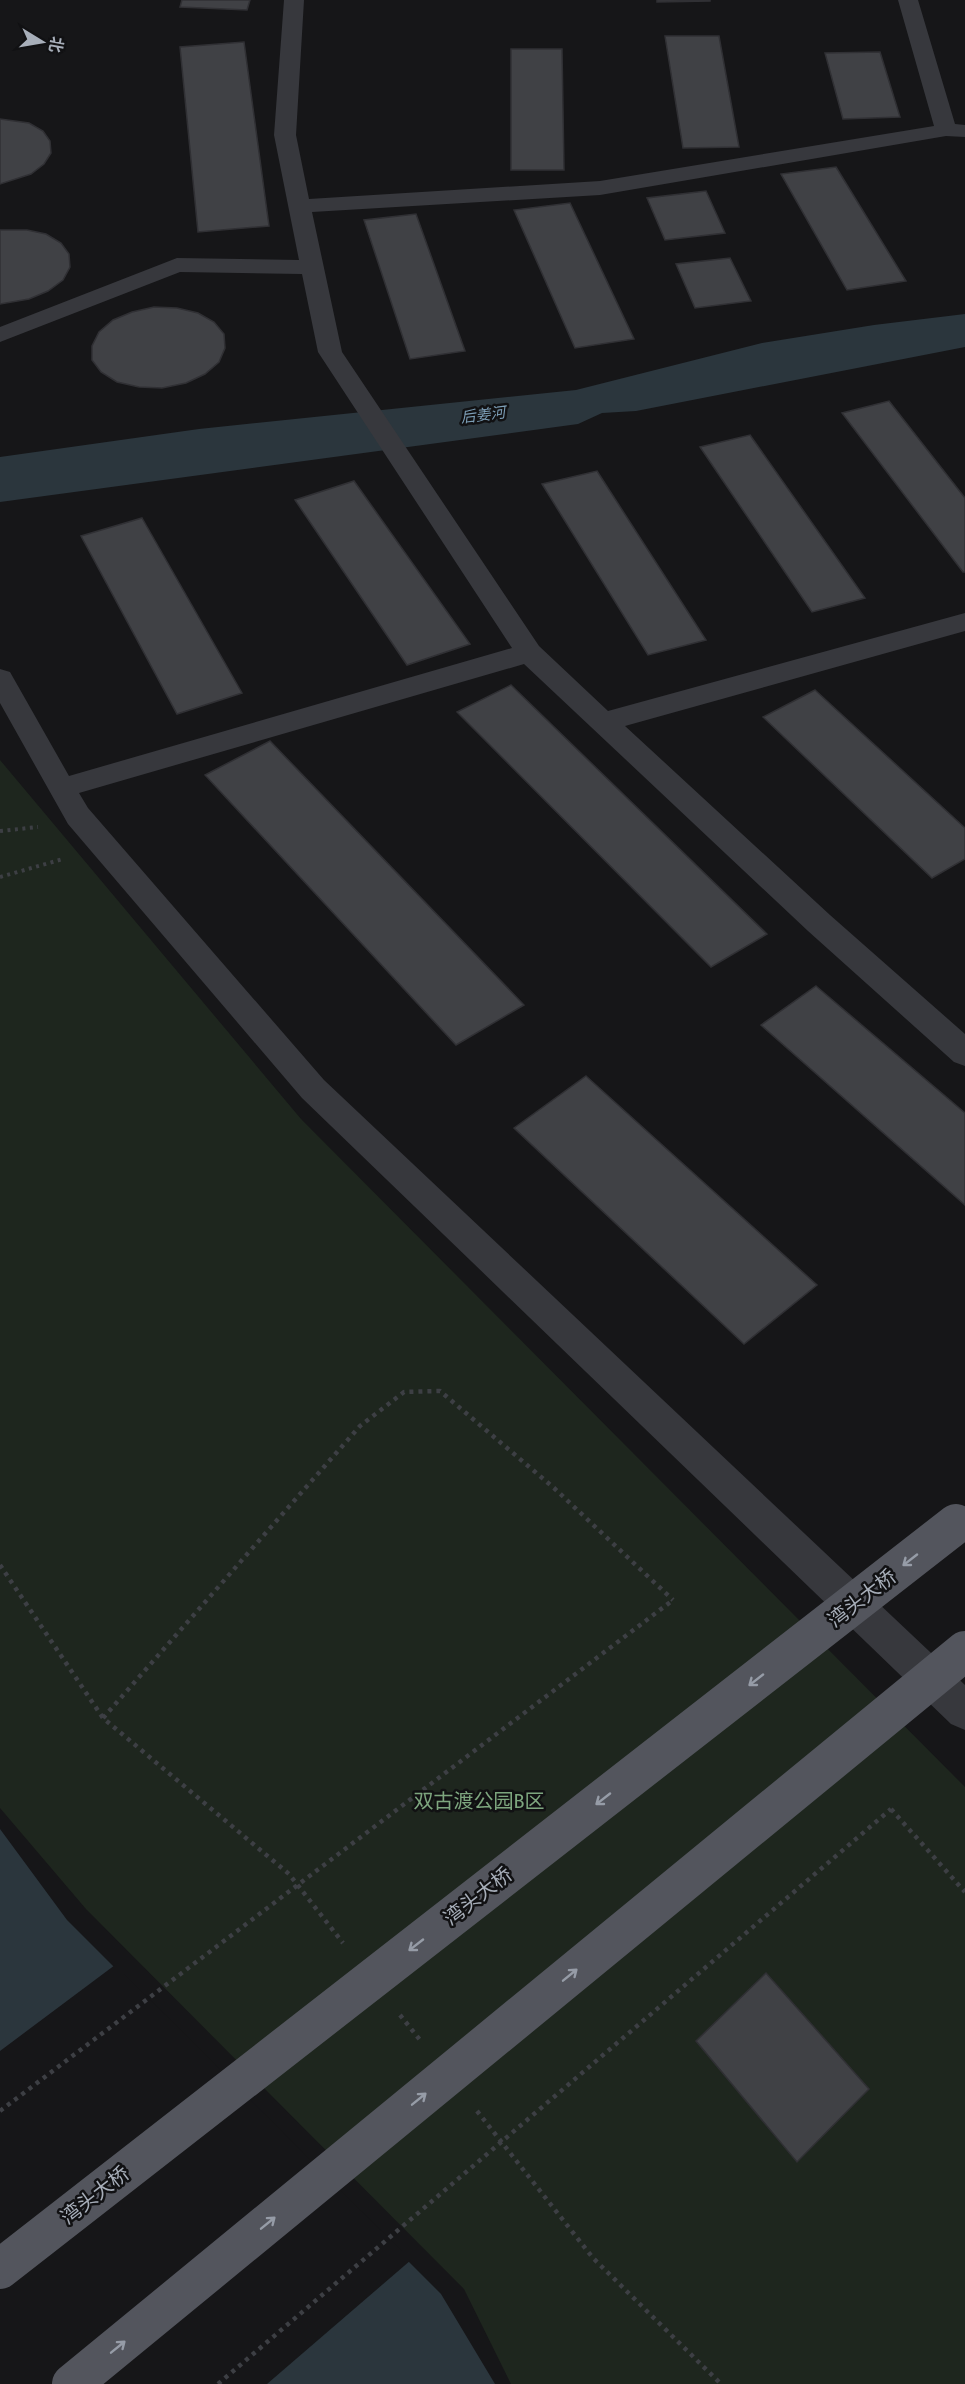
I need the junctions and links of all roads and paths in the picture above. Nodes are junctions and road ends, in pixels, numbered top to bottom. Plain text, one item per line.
1 (294, 0) edge
2 (908, 0) edge
3 (956, 130) edge
4 (299, 206) junction
5 (312, 267) junction
6 (0, 335) edge
7 (965, 622) edge
8 (529, 653) junction
9 (0, 679) edge
10 (603, 722) junction
11 (62, 788) junction
12 (105, 847) junction
13 (0, 877) edge
14 (965, 1053) edge
15 (956, 1524) dead end
16 (965, 1651) edge
17 (965, 1711) edge
18 (103, 1718) dead end
19 (965, 1892) edge
20 (0, 2111) edge
21 (0, 2269) edge
22 (72, 2384) edge
23 (218, 2384) edge

1 - 4 street
2 - 3 street
3 - 4 street
4 - 5 street
5 - 6 street
5 - 8 street
7 - 10 street
8 - 10 street
8 - 11 street
9 - 11 street
10 - 14 street
11 - 12 street
12 - 13 path
12 - 17 street
15 -> 21 main road, 湾头大桥, bridge
22 -> 16 main road, bridge
18 - 20 path, bridge
19 - 23 path, bridge

